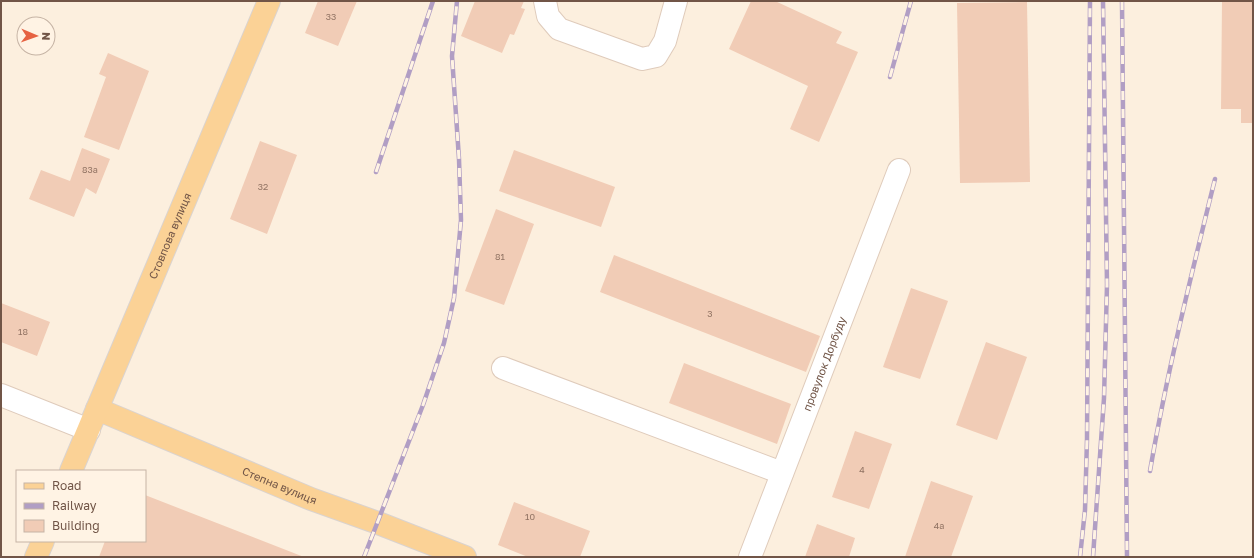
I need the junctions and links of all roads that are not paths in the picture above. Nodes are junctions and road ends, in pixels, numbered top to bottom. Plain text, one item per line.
1 (269, 1) edge
2 (545, 1) edge
3 (676, 1) edge
4 (900, 170) dead end
5 (503, 368) dead end
6 (1, 395) edge
7 (98, 409) junction
8 (89, 430) junction
9 (71, 470) edge
10 (782, 474) junction
11 (43, 542) edge
12 (36, 557) edge
13 (465, 557) edge
14 (750, 557) edge

1 - 7 main road, Стовпова вулиця
2 - 3 street
4 - 10 street, провулок Дорбуду
5 - 10 street
6 - 8 street
7 - 8 main road, Стовпова вулиця
7 - 13 main road, Степна вулиця
8 - 9 main road, Стовпова вулиця
10 - 14 street, провулок Дорбуду
11 - 12 main road

